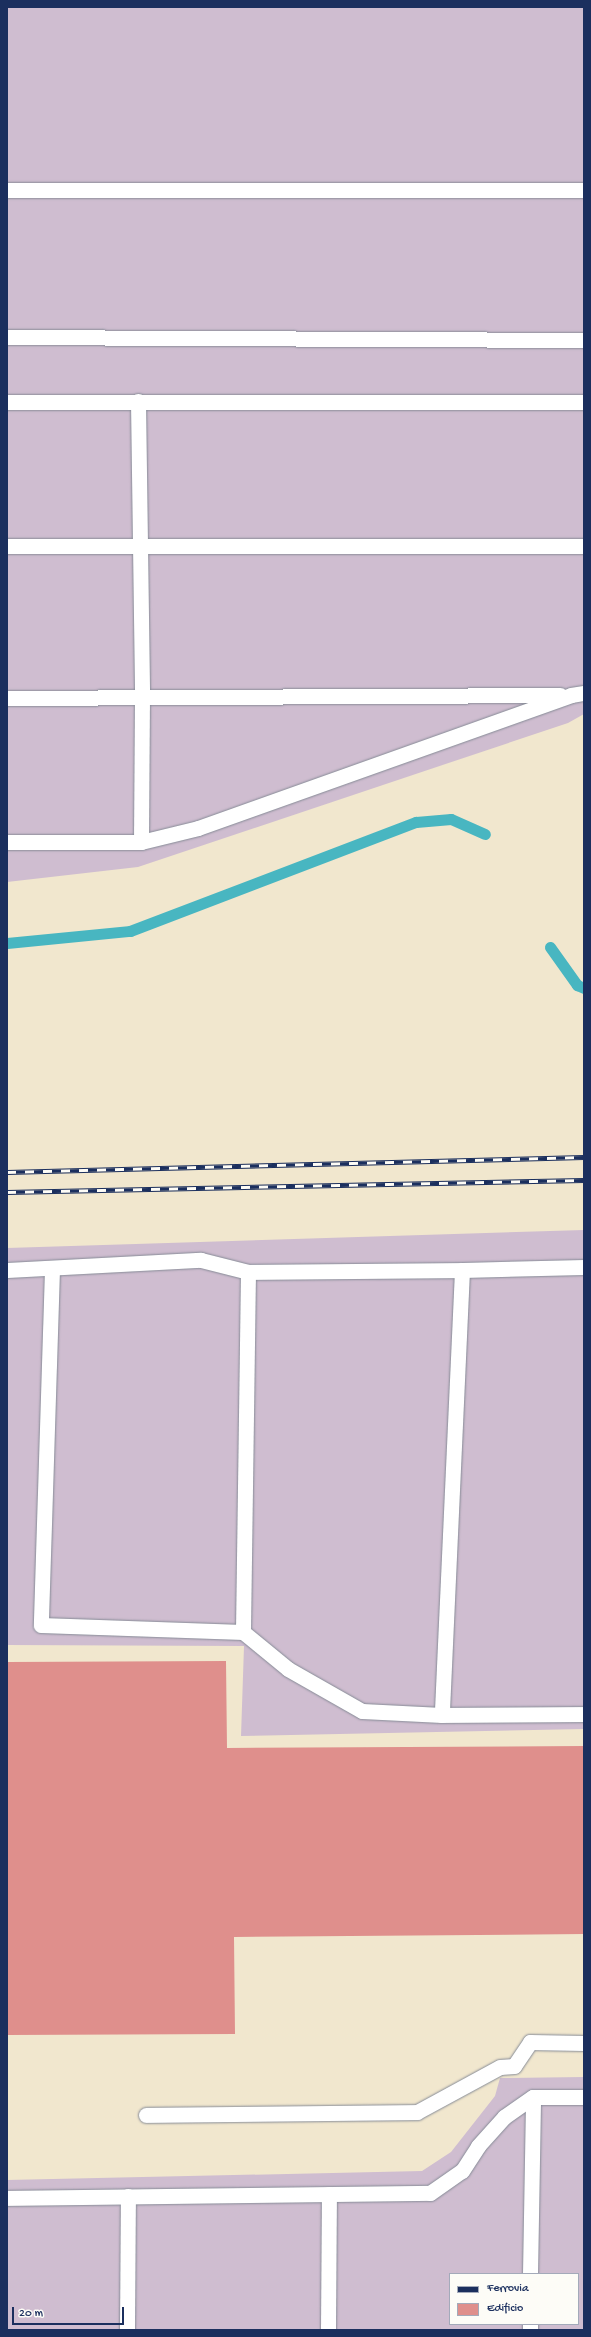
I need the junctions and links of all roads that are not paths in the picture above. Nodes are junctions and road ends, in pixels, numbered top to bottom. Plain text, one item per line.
1 (7, 190) edge
2 (584, 190) edge
3 (7, 337) edge
4 (584, 340) edge
5 (138, 401) junction
6 (7, 402) edge
7 (584, 402) edge
8 (139, 545) junction
9 (7, 546) edge
10 (584, 546) edge
11 (577, 694) edge
12 (142, 697) junction
13 (7, 698) edge
14 (7, 842) edge
15 (141, 842) junction
16 (584, 1267) edge
17 (52, 1269) junction
18 (7, 1270) edge
19 (462, 1270) junction
20 (248, 1272) junction
21 (243, 1632) junction
22 (584, 1714) edge
23 (442, 1715) junction
24 (584, 2044) edge
25 (533, 2097) junction
26 (584, 2097) edge
27 (146, 2115) dead end
28 (329, 2194) junction
29 (128, 2196) junction
30 (7, 2198) edge
31 (530, 2273) edge
32 (127, 2330) edge
33 (328, 2330) edge

1 - 2 lane
3 - 4 lane
5 - 6 lane
5 - 7 lane
5 - 8 lane
8 - 9 lane
8 - 10 lane
8 - 12 lane
11 - 12 lane
11 - 15 lane
12 - 13 lane
12 - 15 lane
14 - 15 lane
16 - 19 lane
17 - 18 lane
17 - 20 lane
17 - 21 lane
19 - 20 lane
19 - 23 lane
20 - 21 lane
21 - 23 lane
22 - 23 lane
24 - 27 lane
25 - 26 lane
25 - 28 lane
25 - 31 lane
28 - 29 lane
28 - 33 lane
29 - 30 lane
29 - 32 lane

